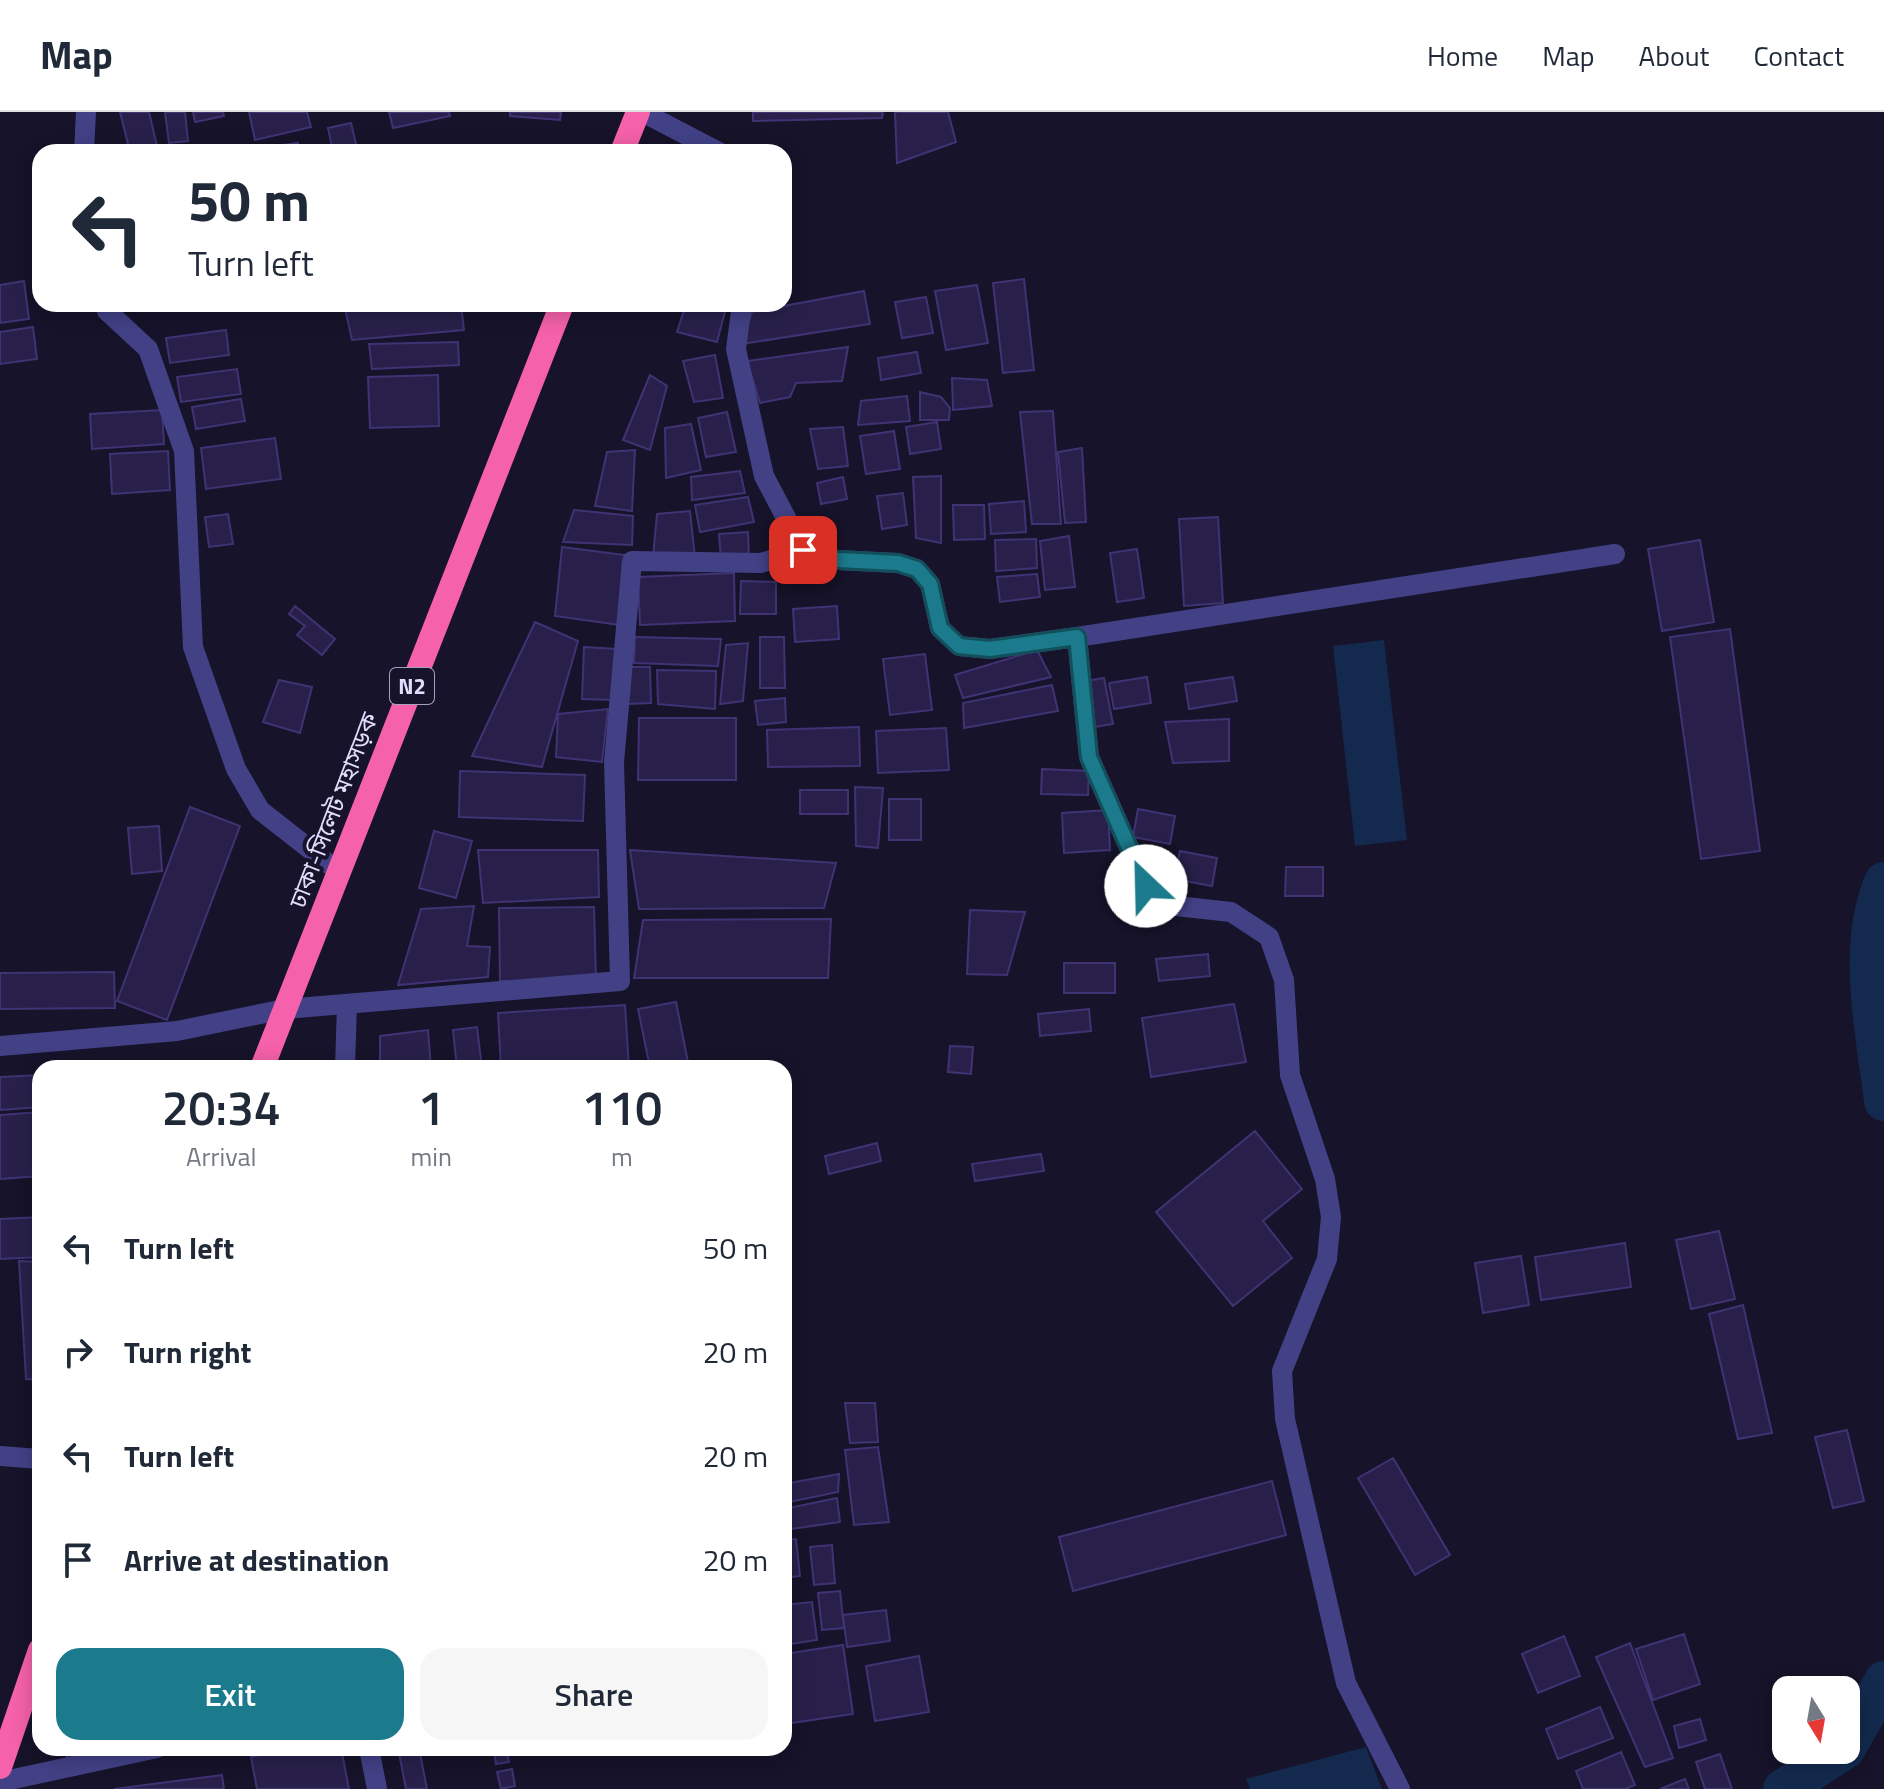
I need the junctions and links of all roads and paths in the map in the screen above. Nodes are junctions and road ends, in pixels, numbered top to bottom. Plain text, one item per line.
1 (86, 112) edge
2 (640, 112) edge
3 (84, 144) edge
4 (626, 144) edge
5 (703, 144) edge
6 (108, 312) edge
7 (559, 312) edge
8 (741, 312) edge
9 (803, 550) junction
10 (1615, 554) dead end
11 (1077, 637) junction
12 (339, 872) junction
13 (347, 1004) junction
14 (285, 1009) junction
15 (0, 1046) edge
16 (265, 1060) edge
17 (345, 1060) edge
18 (0, 1456) edge
19 (32, 1458) edge
20 (32, 1673) edge
21 (120, 1756) edge
22 (371, 1756) edge
23 (0, 1767) edge
24 (0, 1782) edge
25 (377, 1789) edge
26 (1400, 1789) edge

1 - 3 street
2 - 4 highway
2 - 5 street
6 - 12 street
7 - 12 highway, ঢাকা-সিলেট মহাসড়ক / N2
8 - 9 street
9 - 11 street
9 - 13 street
10 - 11 street
11 - 26 street
12 - 14 highway, ঢাকা-সিলেট মহাসড়ক / N2
13 - 14 street
13 - 17 street
14 - 15 street
14 - 16 highway, ঢাকা-সিলেট মহাসড়ক / N2
18 - 19 street
20 - 23 highway
21 - 24 street
22 - 25 street

